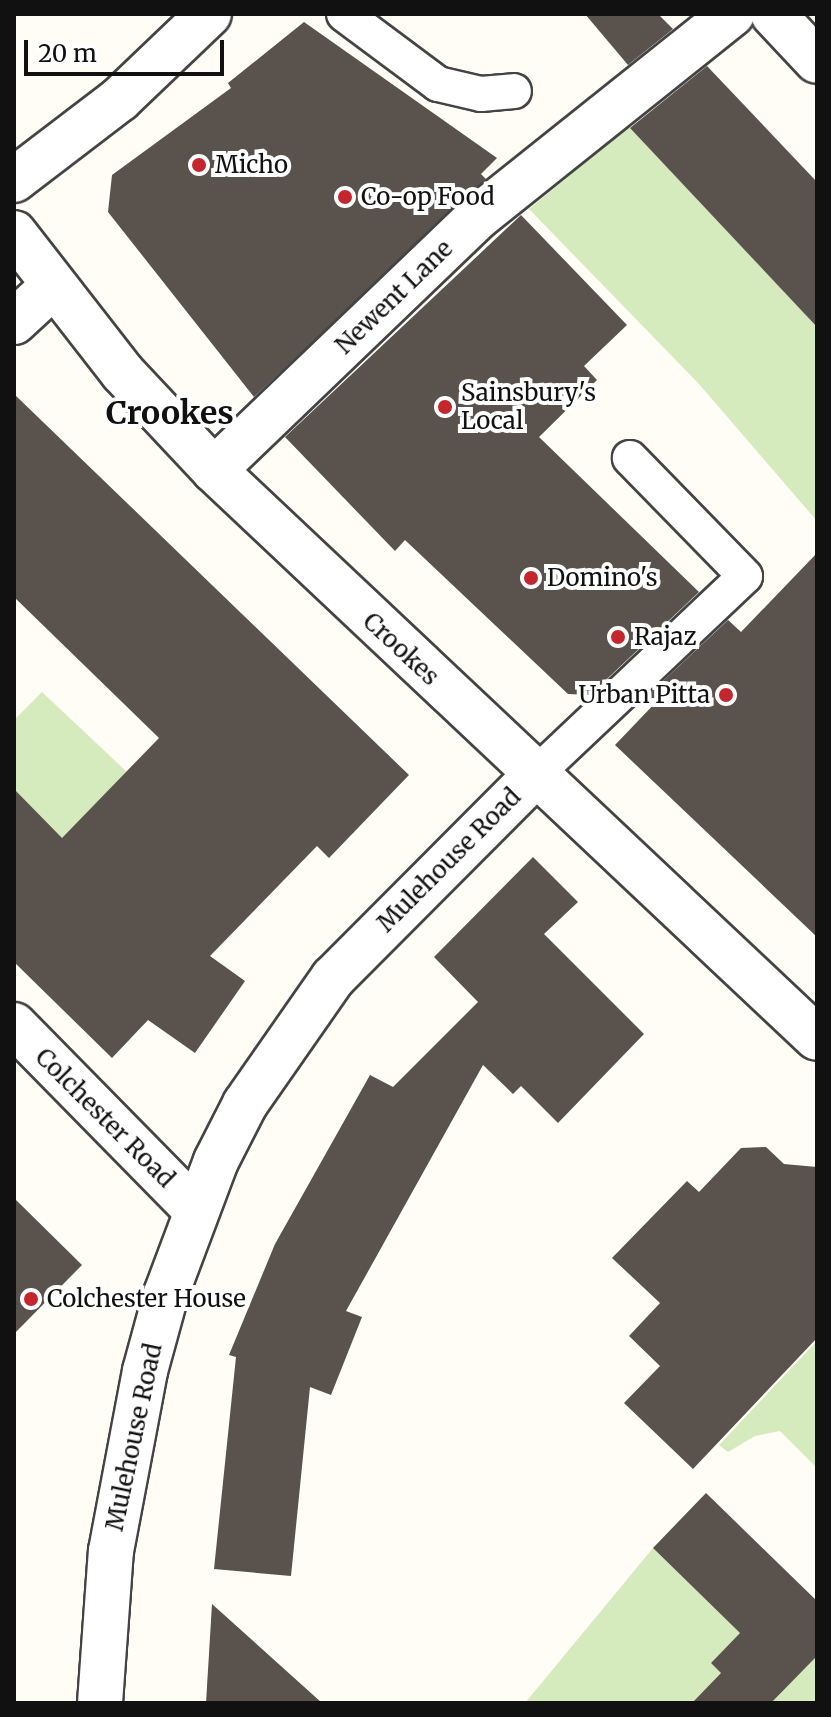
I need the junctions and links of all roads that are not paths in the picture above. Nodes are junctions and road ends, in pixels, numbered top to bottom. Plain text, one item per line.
1 (209, 14) edge
2 (344, 14) edge
3 (732, 14) edge
4 (773, 14) edge
5 (817, 61) edge
6 (514, 91) dead end
7 (14, 180) edge
8 (14, 233) edge
9 (52, 287) junction
10 (14, 322) edge
11 (630, 458) dead end
12 (214, 470) junction
13 (537, 773) junction
14 (14, 1025) edge
15 (814, 1030) edge
16 (196, 1210) junction
17 (100, 1703) edge

1 - 7 street
2 - 6 lane
3 - 12 street, Newent Lane
4 - 5 street
8 - 9 street, Crookes
9 - 10 street
9 - 12 street, Crookes
11 - 13 lane
12 - 13 street, Crookes
13 - 15 street, Crookes
13 - 16 street, Mulehouse Road
14 - 16 street, Colchester Road
16 - 17 street, Mulehouse Road

